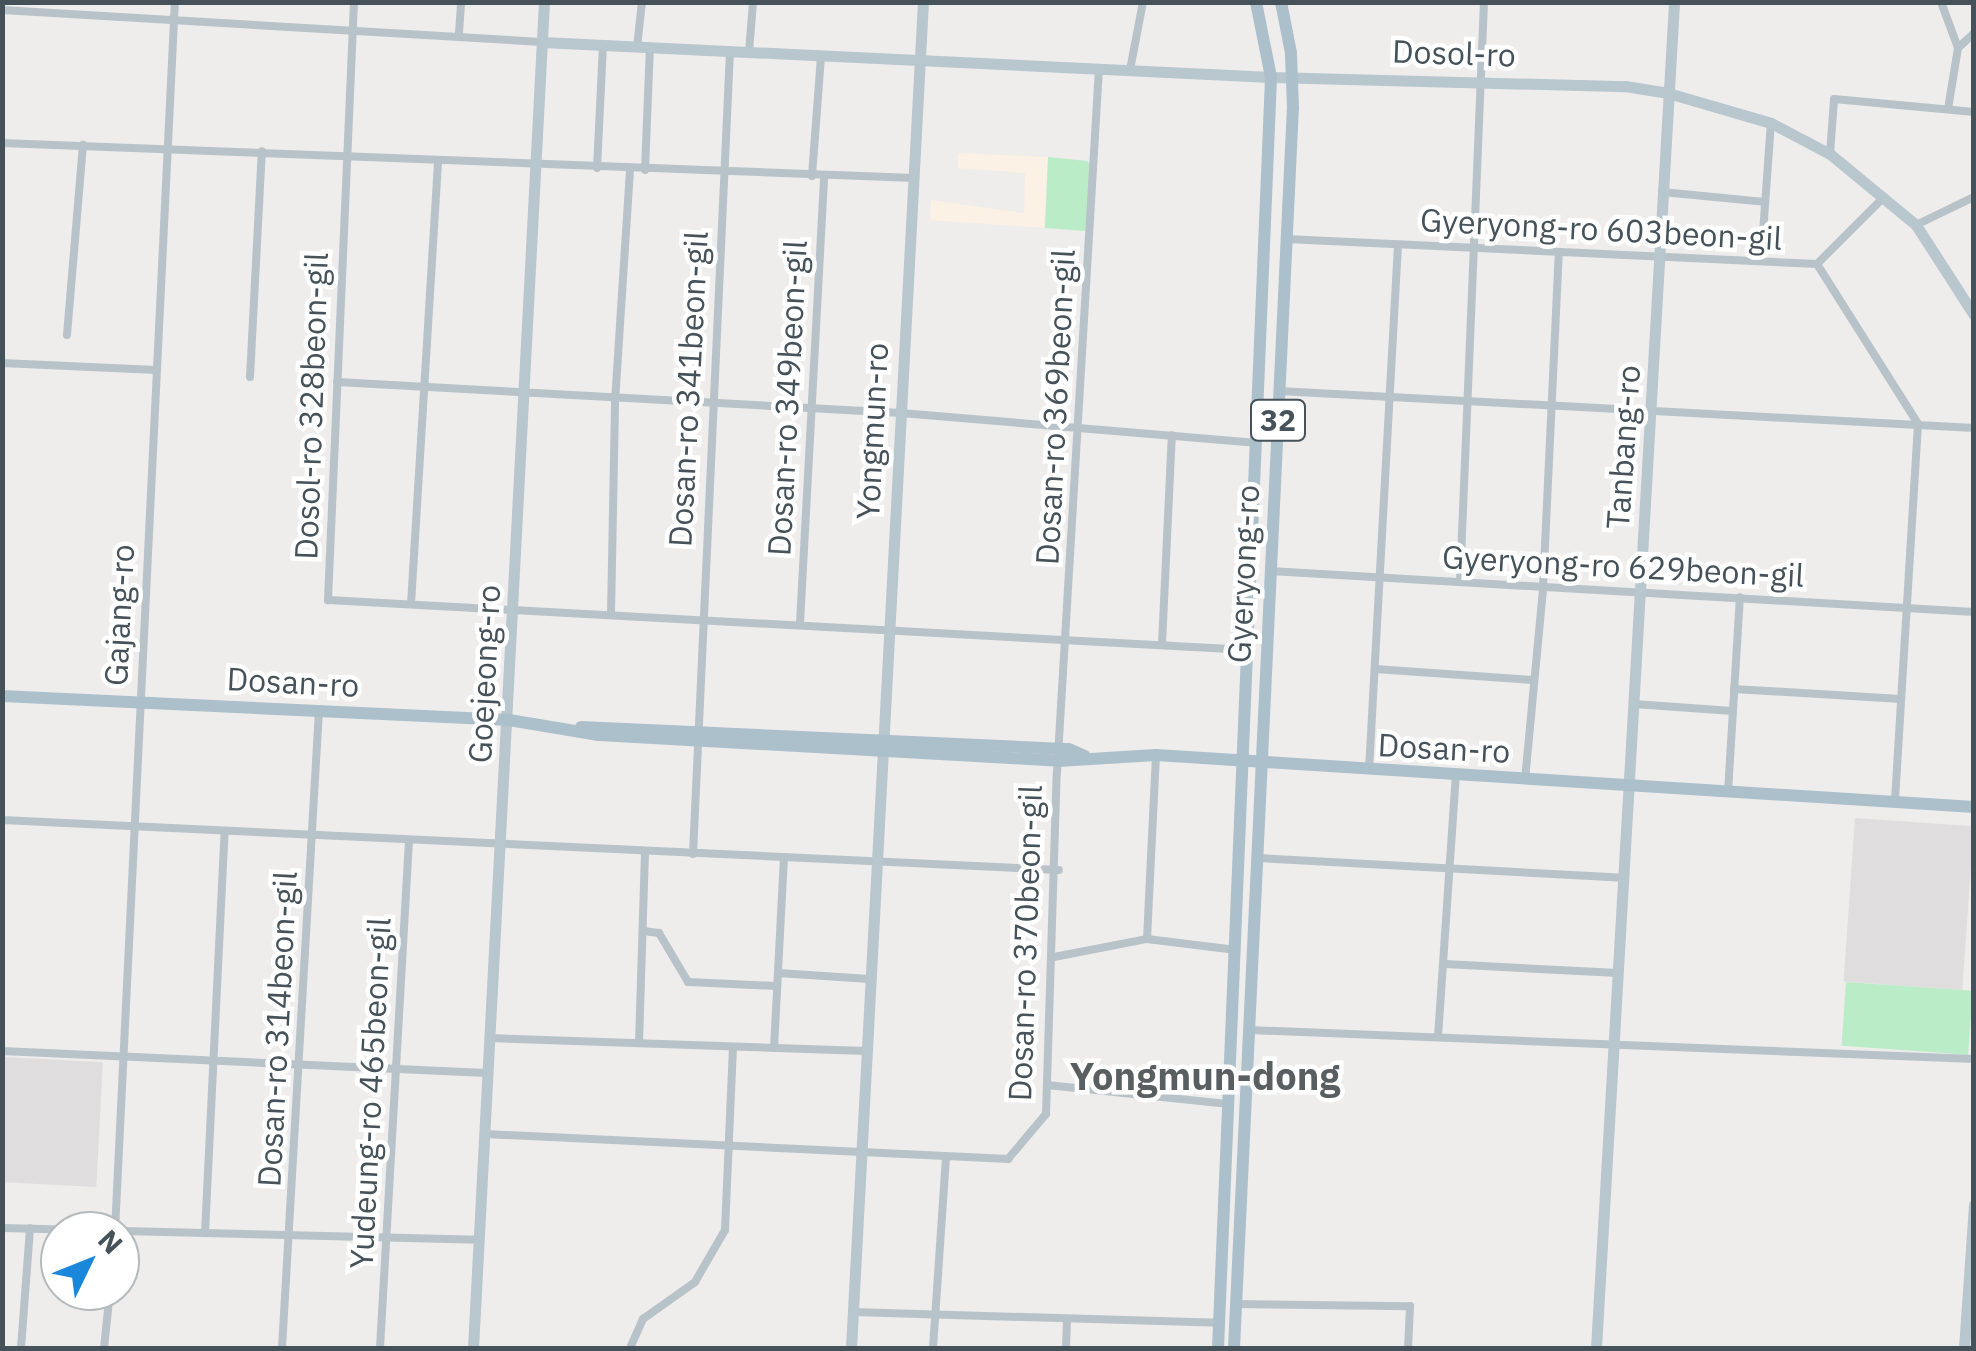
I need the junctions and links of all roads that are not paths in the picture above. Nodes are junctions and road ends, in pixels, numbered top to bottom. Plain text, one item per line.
1 (176, 2) edge
2 (354, 2) edge
3 (461, 2) edge
4 (544, 2) edge
5 (642, 2) edge
6 (752, 2) edge
7 (924, 2) edge
8 (1143, 2) edge
9 (1256, 2) edge
10 (1281, 2) edge
11 (1290, 2) edge
12 (1484, 2) edge
13 (1674, 2) edge
14 (1942, 2) edge
15 (59, 8) edge
16 (2, 10) edge
17 (174, 18) junction
18 (1284, 20) junction
19 (352, 28) junction
20 (459, 33) junction
21 (1974, 33) edge
22 (542, 42) junction
23 (602, 45) junction
24 (643, 47) junction
25 (1958, 48) junction
26 (730, 51) junction
27 (750, 52) junction
28 (821, 56) junction
29 (921, 60) junction
30 (1099, 69) junction
31 (1130, 70) junction
32 (1293, 75) junction
33 (1271, 77) junction
34 (1478, 82) junction
35 (1668, 94) junction
36 (1948, 109) junction
37 (1974, 112) edge
38 (1771, 123) junction
39 (2, 143) edge
40 (83, 145) junction
41 (168, 148) junction
42 (262, 151) junction
43 (1830, 154) junction
44 (347, 155) junction
45 (438, 161) junction
46 (537, 166) junction
47 (596, 168) junction
48 (630, 170) junction
49 (644, 170) junction
50 (724, 174) junction
51 (812, 176) junction
52 (824, 177) junction
53 (914, 178) junction
54 (1662, 192) junction
55 (1886, 195) junction
56 (1974, 198) edge
57 (1766, 202) junction
58 (1916, 225) junction
59 (1286, 239) junction
60 (1398, 245) junction
61 (1472, 248) junction
62 (1559, 252) junction
63 (1659, 256) junction
64 (1761, 261) junction
65 (1817, 264) junction
66 (1974, 315) edge
67 (66, 335) dead end
68 (2, 364) edge
69 (156, 370) junction
70 (250, 376) dead end
71 (337, 382) junction
72 (1279, 391) junction
73 (428, 392) junction
74 (1390, 394) junction
75 (527, 395) junction
76 (1467, 399) junction
77 (615, 402) junction
78 (1550, 404) junction
79 (710, 408) junction
80 (811, 410) junction
81 (1654, 410) junction
82 (901, 413) junction
83 (1918, 424) junction
84 (1078, 427) junction
85 (1974, 428) edge
86 (1172, 435) junction
87 (1260, 443) junction
88 (1270, 570) junction
89 (1380, 576) junction
90 (1460, 582) junction
91 (1542, 588) junction
92 (1641, 592) junction
93 (1740, 598) junction
94 (411, 604) junction
95 (1906, 608) junction
96 (515, 610) junction
97 (1974, 612) edge
98 (611, 614) junction
99 (703, 618) junction
100 (800, 622) junction
101 (889, 626) junction
102 (1066, 638) junction
103 (1162, 644) junction
104 (1251, 650) junction
105 (1375, 668) junction
106 (1534, 680) junction
107 (1734, 689) junction
108 (2, 696) edge
109 (1901, 698) junction
110 (140, 702) junction
111 (1634, 704) junction
112 (319, 711) junction
113 (1733, 711) junction
114 (509, 720) junction
115 (698, 734) junction
116 (881, 744) junction
117 (1059, 755) junction
118 (1156, 755) junction
119 (1244, 764) junction
120 (1262, 764) junction
121 (1369, 771) junction
122 (1456, 776) junction
123 (1525, 780) junction
124 (1628, 786) junction
125 (1728, 792) junction
126 (1894, 802) junction
127 (1974, 806) edge
128 (2, 820) edge
129 (136, 826) junction
130 (225, 831) junction
131 (312, 836) junction
132 (410, 841) junction
133 (501, 846) junction
134 (645, 852) junction
135 (693, 854) junction
136 (784, 858) junction
137 (1257, 858) junction
138 (876, 862) junction
139 (1451, 868) junction
140 (1059, 870) junction
141 (1623, 878) junction
142 (643, 931) junction
143 (1147, 939) junction
144 (1236, 950) junction
145 (1054, 957) junction
146 (1445, 964) junction
147 (778, 973) junction
148 (1618, 973) junction
149 (870, 979) junction
150 (777, 986) junction
151 (1249, 1030) junction
152 (1438, 1037) junction
153 (490, 1038) junction
154 (639, 1043) junction
155 (1614, 1043) junction
156 (733, 1047) junction
157 (774, 1048) junction
158 (2, 1051) edge
159 (866, 1052) junction
160 (124, 1056) junction
161 (1974, 1059) edge
162 (212, 1060) junction
163 (301, 1064) junction
164 (396, 1068) junction
165 (487, 1073) junction
166 (1047, 1085) junction
167 (1229, 1104) junction
168 (485, 1134) junction
169 (727, 1148) junction
170 (861, 1156) junction
171 (946, 1158) junction
172 (1974, 1204) edge
173 (116, 1211) edge
174 (2, 1228) edge
175 (30, 1228) junction
176 (40, 1228) edge
177 (140, 1232) edge
178 (205, 1233) junction
179 (292, 1235) junction
180 (386, 1238) junction
181 (478, 1240) junction
182 (1236, 1304) junction
183 (108, 1311) edge
184 (852, 1312) junction
185 (937, 1315) junction
186 (1067, 1320) junction
187 (1219, 1323) junction
188 (22, 1348) edge
189 (104, 1348) edge
190 (282, 1348) edge
191 (380, 1348) edge
192 (473, 1348) edge
193 (630, 1348) edge
194 (851, 1348) edge
195 (934, 1348) edge
196 (1066, 1348) edge
197 (1218, 1348) edge
198 (1234, 1348) edge
199 (1408, 1348) edge
200 (1596, 1348) edge
201 (1964, 1348) edge

1 - 17 street, Gajang-ro
2 - 19 street, Dosol-ro 328beon-gil
3 - 20 street
4 - 22 street, Goejeong-ro
5 - 24 street
6 - 27 street
7 - 29 street, Yongmun-ro
8 - 31 street
9 - 33 main road, Gyeryong-ro / 32
10 - 18 main road, Gyeryong-ro / 32
11 - 18 street
12 - 34 street
13 - 35 street, Tanbang-ro
14 - 25 street
15 - 16 street, Dosol-ro
15 - 17 street, Dosol-ro
17 - 19 street, Dosol-ro
17 - 41 street, Gajang-ro
18 - 32 main road, Gyeryong-ro / 32
19 - 20 street, Dosol-ro
19 - 44 street, Dosol-ro 328beon-gil
20 - 22 street, Dosol-ro
21 - 25 street
22 - 23 street, Dosol-ro
22 - 46 street, Goejeong-ro
23 - 24 street, Dosol-ro
23 - 47 street
24 - 26 street, Dosol-ro
24 - 49 street
25 - 36 street
26 - 27 street, Dosol-ro
26 - 50 street, Dosan-ro 341beon-gil
27 - 28 street, Dosol-ro
28 - 29 street, Dosol-ro
28 - 51 street
29 - 30 street, Dosol-ro
29 - 53 street, Yongmun-ro
30 - 31 street, Dosol-ro
30 - 84 street, Dosan-ro 369beon-gil
31 - 33 street, Dosol-ro
32 - 33 street, Dosol-ro
32 - 34 street, Dosol-ro
32 - 59 main road, Gyeryong-ro / 32
33 - 87 main road, Gyeryong-ro / 32
34 - 35 street, Dosol-ro
34 - 61 street
35 - 38 street, Dosol-ro
35 - 54 street, Tanbang-ro
36 - 37 street
36 - 43 street
38 - 43 street, Dosol-ro
38 - 57 street
39 - 40 street
40 - 41 street
40 - 67 street
41 - 42 street
41 - 69 street, Gajang-ro
42 - 44 street
42 - 70 street
43 - 55 street, Dosol-ro
44 - 45 street
44 - 71 street, Dosol-ro 328beon-gil
45 - 46 street
45 - 73 street
46 - 47 street
46 - 75 street, Goejeong-ro
47 - 48 street
48 - 49 street
48 - 77 street
49 - 50 street
50 - 51 street
50 - 79 street, Dosan-ro 341beon-gil
51 - 52 street
52 - 53 street
52 - 80 street, Dosan-ro 349beon-gil
53 - 82 street, Yongmun-ro
54 - 57 street
54 - 63 street, Tanbang-ro
55 - 58 street, Dosol-ro
55 - 65 street, Gyeryong-ro 603beon-gil
56 - 58 street
57 - 64 street
58 - 66 street, Dosol-ro
59 - 60 street, Gyeryong-ro 603beon-gil
59 - 72 main road, Gyeryong-ro / 32
60 - 61 street, Gyeryong-ro 603beon-gil
60 - 74 street
61 - 62 street, Gyeryong-ro 603beon-gil
61 - 76 street
62 - 63 street, Gyeryong-ro 603beon-gil
62 - 78 street
63 - 64 street, Gyeryong-ro 603beon-gil
63 - 81 street, Tanbang-ro
64 - 65 street, Gyeryong-ro 603beon-gil
65 - 83 street
68 - 69 street
69 - 110 street, Gajang-ro
71 - 73 street
71 - 94 street, Dosol-ro 328beon-gil
72 - 74 street
72 - 88 main road, Gyeryong-ro / 32
73 - 75 street
73 - 94 street
74 - 76 street
74 - 89 street
75 - 77 street
75 - 96 street, Goejeong-ro
76 - 78 street
76 - 90 street
77 - 79 street
77 - 98 street
78 - 81 street
78 - 91 street
79 - 80 street
79 - 99 street, Dosan-ro 341beon-gil
80 - 82 street
80 - 100 street, Dosan-ro 349beon-gil
81 - 83 street
81 - 92 street, Tanbang-ro
82 - 84 street
82 - 101 street, Yongmun-ro
83 - 85 street
83 - 95 street
84 - 86 street
84 - 102 street, Dosan-ro 369beon-gil
86 - 87 street
86 - 103 street
87 - 104 main road, Gyeryong-ro / 32
88 - 89 street, Gyeryong-ro 629beon-gil
88 - 120 main road, Gyeryong-ro / 32
89 - 90 street, Gyeryong-ro 629beon-gil
89 - 105 street
90 - 91 street, Gyeryong-ro 629beon-gil
91 - 92 street, Gyeryong-ro 629beon-gil
91 - 106 street
92 - 93 street, Gyeryong-ro 629beon-gil
92 - 111 street, Tanbang-ro
93 - 95 street, Gyeryong-ro 629beon-gil
93 - 107 street
94 - 96 street, Dosol-ro 328beon-gil
95 - 97 street, Gyeryong-ro 629beon-gil
95 - 109 street
96 - 98 street, Dosol-ro 328beon-gil
96 - 114 street, Goejeong-ro
98 - 99 street, Dosol-ro 328beon-gil
99 - 100 street, Dosol-ro 328beon-gil
99 - 115 street, Dosan-ro 341beon-gil
100 - 101 street, Dosol-ro 328beon-gil
101 - 102 street, Dosol-ro 328beon-gil
101 - 116 street, Yongmun-ro
102 - 103 street, Dosol-ro 328beon-gil
102 - 117 street, Dosan-ro 369beon-gil
103 - 104 street, Dosol-ro 328beon-gil
104 - 119 main road, Gyeryong-ro / 32
105 - 106 street
105 - 121 street
106 - 123 street
107 - 109 street
107 - 113 street
108 - 110 main road, Dosan-ro
109 - 126 street
110 - 112 main road, Dosan-ro
110 - 129 street, Gajang-ro
111 - 113 street
111 - 124 street, Tanbang-ro
112 - 114 main road, Dosan-ro
112 - 131 street, Dosan-ro 314beon-gil
113 - 125 street
114 - 115 main road, Dosan-ro
114 - 133 street, Goejeong-ro
115 - 116 main road, Dosan-ro
115 - 135 street
116 - 117 main road, Dosan-ro
116 - 138 street, Yongmun-ro
117 - 118 main road, Dosan-ro
117 - 140 street, Dosan-ro 370beon-gil
118 - 119 main road, Dosan-ro
118 - 143 street
119 - 120 main road, Dosan-ro
119 - 144 main road, Gyeryong-ro / 32
120 - 121 main road, Dosan-ro
120 - 137 main road, Gyeryong-ro / 32
121 - 122 main road, Dosan-ro
122 - 123 main road, Dosan-ro
122 - 139 street
123 - 124 main road, Dosan-ro
124 - 125 main road, Dosan-ro
124 - 141 street, Tanbang-ro
125 - 126 main road, Dosan-ro
126 - 127 main road, Dosan-ro
128 - 129 street
129 - 130 street
129 - 160 street, Gajang-ro
130 - 131 street
130 - 162 street
131 - 132 street
131 - 163 street, Dosan-ro 314beon-gil
132 - 133 street
132 - 164 street, Yudeung-ro 465beon-gil
133 - 134 street
133 - 153 street, Goejeong-ro
134 - 135 street
134 - 142 street
135 - 136 street
136 - 138 street
136 - 147 street
137 - 139 street
137 - 151 main road, Gyeryong-ro / 32
138 - 140 street
138 - 149 street, Yongmun-ro
139 - 141 street
139 - 146 street
140 - 145 street, Dosan-ro 370beon-gil
141 - 148 street, Tanbang-ro
142 - 150 street
142 - 154 street
143 - 144 street
143 - 145 street
144 - 167 main road, Gyeryong-ro / 32
145 - 166 street, Dosan-ro 370beon-gil
146 - 148 street
146 - 152 street
147 - 149 street
147 - 150 street
148 - 155 street, Tanbang-ro
149 - 159 street, Yongmun-ro
150 - 157 street
151 - 152 street
151 - 182 main road, Gyeryong-ro / 32
152 - 155 street
153 - 154 street
153 - 165 street, Goejeong-ro
154 - 156 street
155 - 161 street
155 - 200 street, Tanbang-ro
156 - 157 street
156 - 169 street
157 - 159 street
158 - 160 street
159 - 170 street, Yongmun-ro
160 - 162 street
160 - 173 street, Gajang-ro
162 - 163 street
162 - 178 street
163 - 164 street
163 - 179 street, Dosan-ro 314beon-gil
164 - 165 street
164 - 180 street, Yudeung-ro 465beon-gil
165 - 168 street, Goejeong-ro
166 - 167 street
166 - 171 street, Dosan-ro 370beon-gil
167 - 187 main road, Gyeryong-ro / 32
168 - 169 street, Dosan-ro 370beon-gil
168 - 181 street, Goejeong-ro
169 - 170 street, Dosan-ro 370beon-gil
169 - 193 street
170 - 171 street, Dosan-ro 370beon-gil
170 - 184 street, Yongmun-ro
171 - 185 street
172 - 201 street
174 - 175 street
175 - 176 street
175 - 188 street
177 - 178 street
178 - 179 street
179 - 180 street
179 - 190 street, Dosan-ro 314beon-gil
180 - 181 street
180 - 191 street, Yudeung-ro 465beon-gil
181 - 192 street, Goejeong-ro
182 - 198 main road, Gyeryong-ro / 32
182 - 199 street
183 - 189 street
184 - 185 street
184 - 194 street, Yongmun-ro
185 - 186 street
185 - 195 street
186 - 187 street
186 - 196 street
187 - 197 main road, Gyeryong-ro / 32

